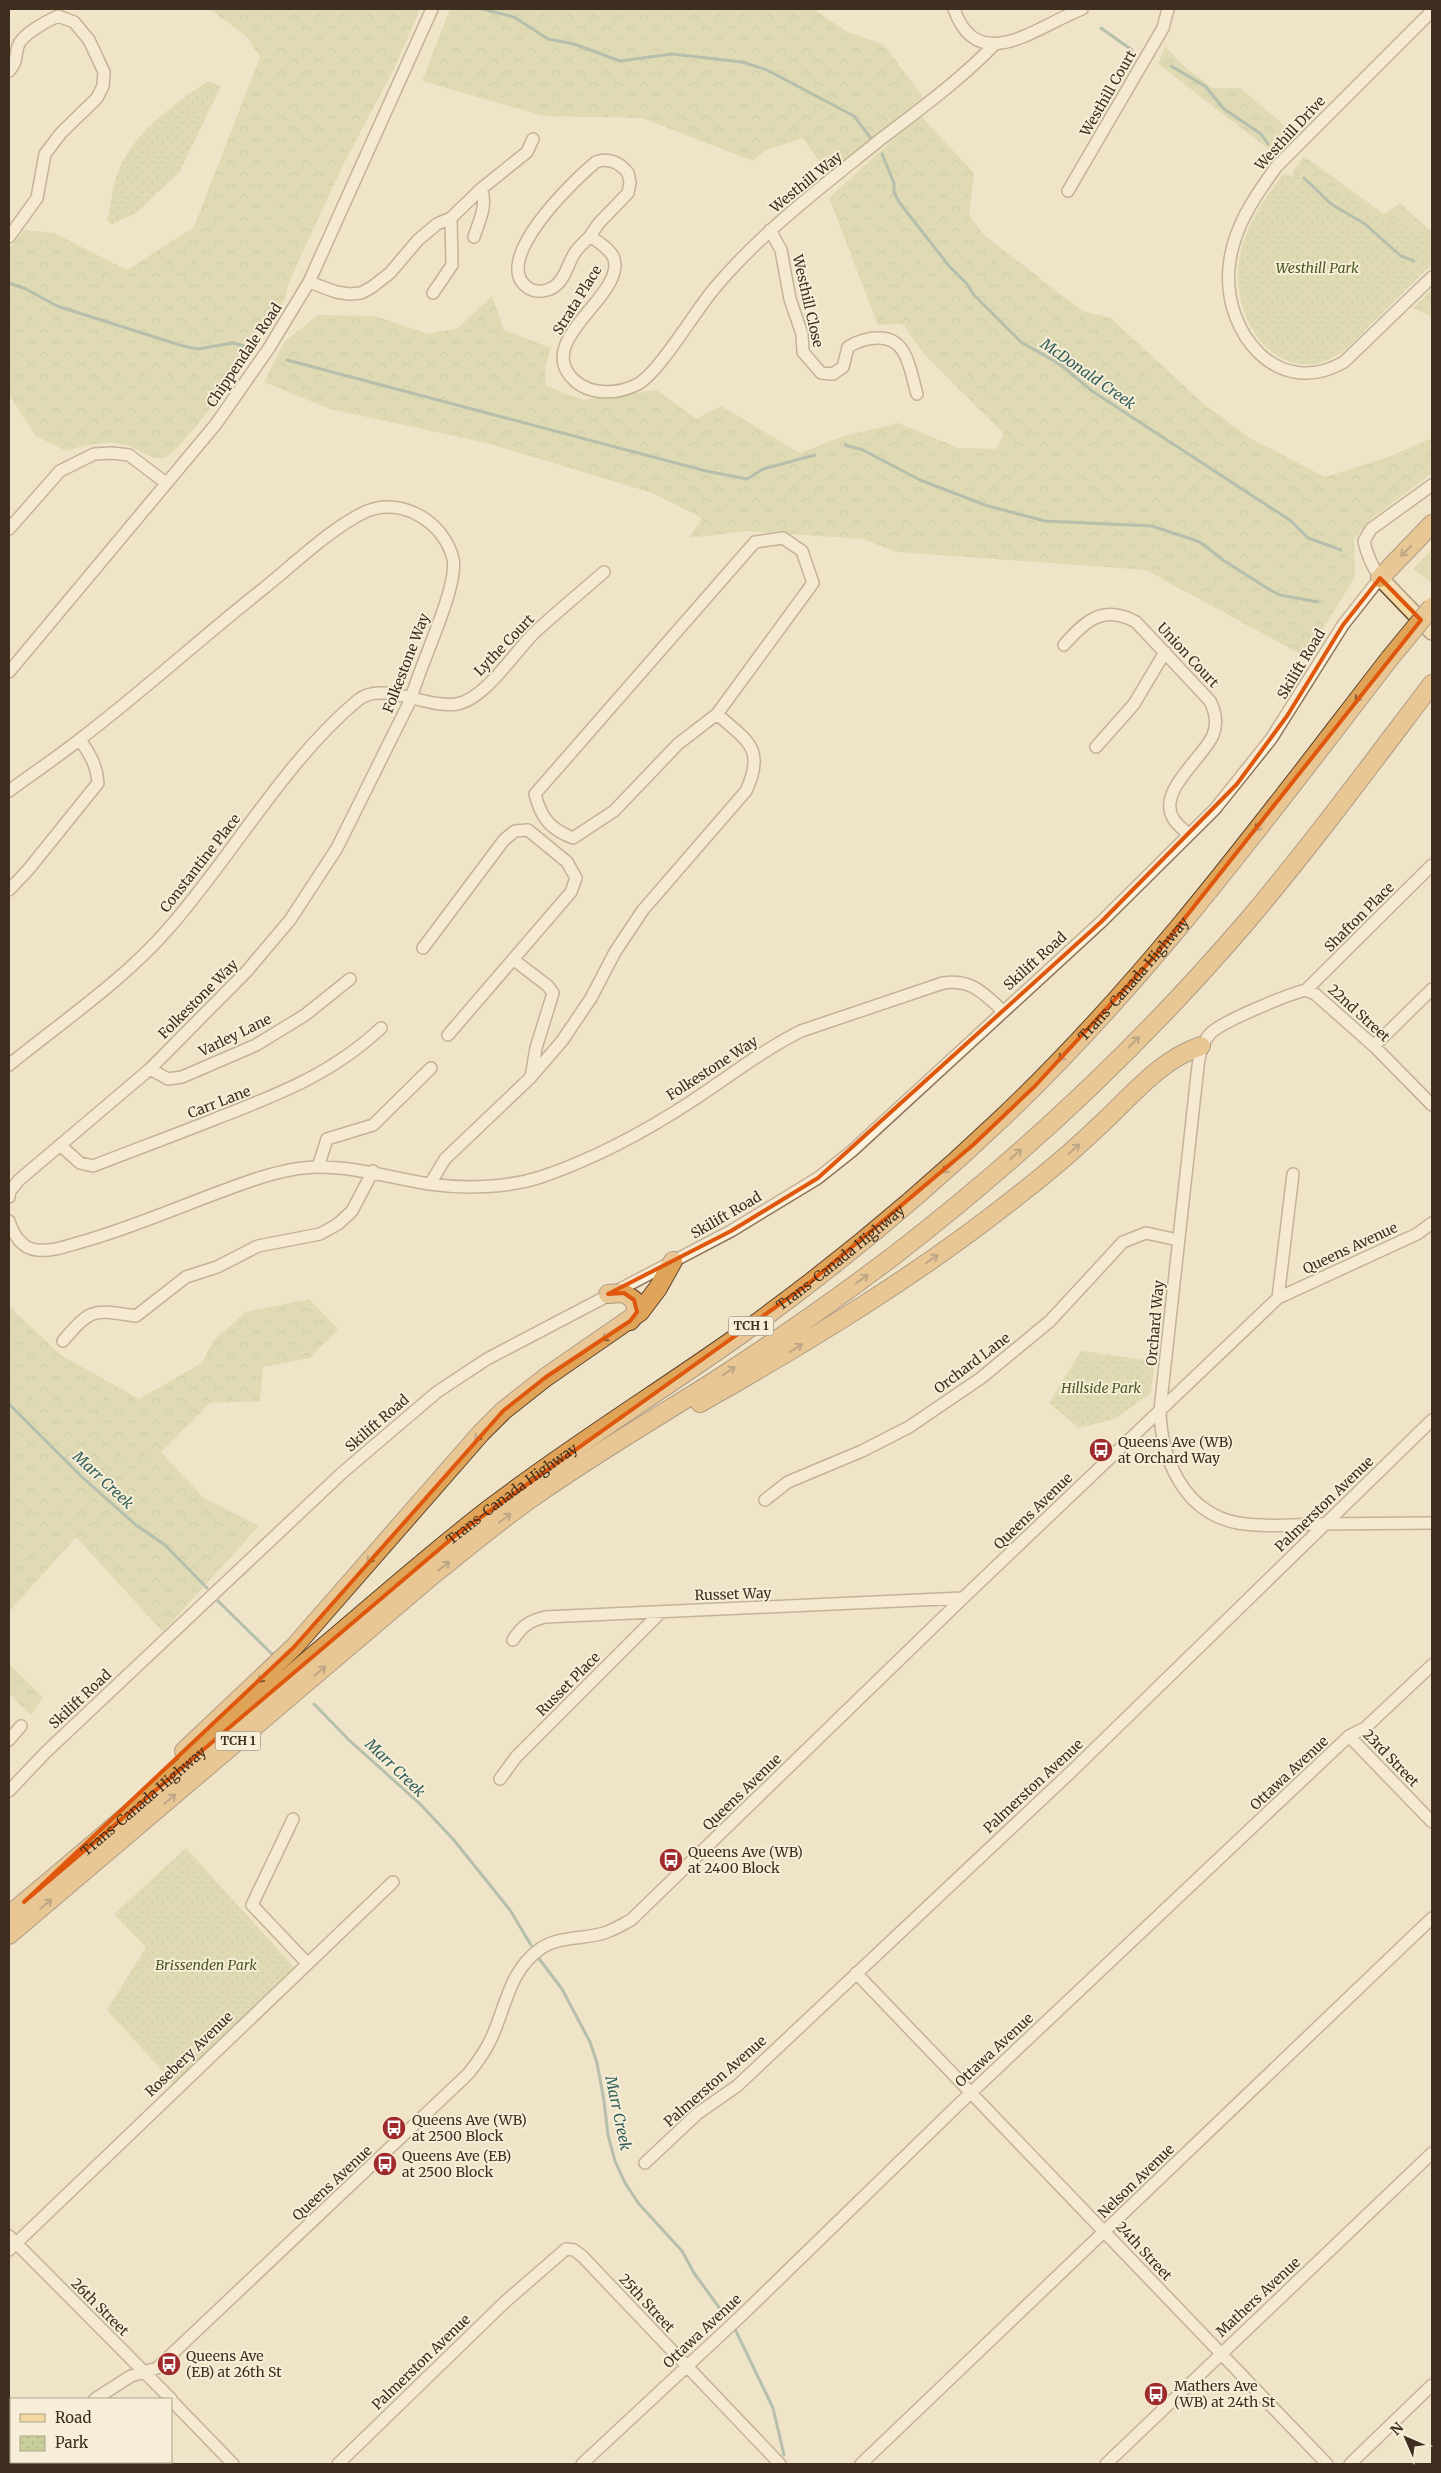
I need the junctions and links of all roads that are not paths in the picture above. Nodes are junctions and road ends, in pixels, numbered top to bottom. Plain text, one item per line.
1 (432, 9) edge
2 (954, 9) edge
3 (1082, 9) edge
4 (1168, 9) edge
5 (1432, 11) edge
6 (59, 12) edge
7 (14, 44) edge
8 (994, 45) junction
9 (9, 71) edge
10 (533, 139) dead end
11 (481, 189) junction
12 (1068, 191) dead end
13 (451, 218) junction
14 (770, 230) junction
15 (11, 234) edge
16 (590, 236) junction
17 (474, 237) dead end
18 (1432, 277) edge
19 (309, 282) junction
20 (433, 293) dead end
21 (658, 364) joint
22 (917, 394) dead end
23 (166, 483) junction
24 (1432, 485) edge
25 (1432, 524) edge
26 (9, 529) edge
27 (604, 572) dead end
28 (1380, 578) junction
29 (1432, 607) edge
30 (1432, 632) edge
31 (1064, 645) dead end
32 (1165, 652) junction
33 (9, 672) edge
34 (1432, 684) edge
35 (410, 699) junction
36 (717, 714) junction
37 (80, 740) junction
38 (1096, 747) dead end
39 (9, 791) edge
40 (1189, 835) junction
41 (1432, 865) edge
42 (9, 890) edge
43 (423, 948) dead end
44 (514, 960) junction
45 (350, 979) dead end
46 (1432, 988) edge
47 (1306, 990) junction
48 (1003, 1011) junction
49 (382, 1028) dead end
50 (448, 1035) dead end
51 (1201, 1046) junction
52 (1374, 1046) junction
53 (9, 1065) edge
54 (150, 1068) junction
55 (431, 1068) dead end
56 (530, 1078) junction
57 (1432, 1105) edge
58 (60, 1145) junction
59 (318, 1167) junction
60 (373, 1171) junction
61 (1293, 1174) dead end
62 (430, 1184) junction
63 (9, 1197) edge
64 (9, 1221) edge
65 (1432, 1223) edge
66 (1178, 1240) junction
67 (674, 1261) junction
68 (608, 1294) junction
69 (1278, 1298) junction
70 (630, 1321) junction
71 (63, 1341) dead end
72 (1160, 1410) junction
73 (1432, 1420) edge
74 (569, 1472) junction
75 (765, 1500) dead end
76 (1432, 1522) edge
77 (1324, 1524) junction
78 (963, 1598) junction
79 (661, 1612) junction
80 (513, 1640) dead end
81 (1432, 1665) edge
82 (21, 1726) dead end
83 (1350, 1736) junction
84 (9, 1740) edge
85 (500, 1779) dead end
86 (9, 1791) edge
87 (293, 1819) dead end
88 (1432, 1822) edge
89 (393, 1882) dead end
90 (24, 1902) junction
91 (9, 1915) edge
92 (1432, 1918) edge
93 (9, 1935) edge
94 (306, 1962) junction
95 (856, 1973) junction
96 (971, 2092) junction
97 (1432, 2153) edge
98 (645, 2163) dead end
99 (1104, 2232) junction
100 (11, 2243) edge
101 (574, 2250) joint
102 (1220, 2354) junction
103 (686, 2367) junction
104 (145, 2373) junction
105 (1432, 2385) edge
106 (97, 2398) edge
107 (170, 2398) edge
108 (172, 2400) edge
109 (233, 2464) edge
110 (338, 2464) edge
111 (582, 2464) edge
112 (780, 2464) edge
113 (861, 2464) edge
114 (1106, 2464) edge
115 (1327, 2464) edge
116 (1350, 2464) edge

1 - 19 street, Chippendale Road
2 - 8 street
3 - 8 street
4 - 12 street, Westhill Court
5 - 18 street, Westhill Drive
6 - 7 street
6 - 15 street
7 - 9 street
8 - 14 street, Westhill Way
10 - 11 street
11 - 13 street
11 - 17 street
13 - 19 street
13 - 20 street
14 - 21 street, Westhill Way
14 - 22 street, Westhill Close
16 - 16 street, Strata Place
16 - 21 street, Strata Place
19 - 23 street, Chippendale Road
23 - 26 street
23 - 33 street, Chippendale Road
24 - 28 street
25 -> 28 highway
27 - 35 street, Lythe Court
28 - 30 main road
28 - 40 street, Skilift Road
29 -> 90 highway, Trans-Canada Highway / TCH 1, bridge
31 - 32 street, Union Court
32 - 38 street
32 - 40 street, Union Court
74 -> 34 highway, Trans-Canada Highway / TCH 1
35 - 37 street, Folkestone Way
35 - 53 street, Constantine Place
35 - 54 street, Folkestone Way
36 - 36 street
36 - 56 street
37 - 39 street, Folkestone Way
37 - 42 street
40 - 48 street, Skilift Road
41 - 47 street, Shafton Place
43 - 44 street
44 - 50 street
44 - 56 street
45 - 54 street, Varley Lane
46 - 52 street
47 - 51 street, 22nd Street
47 - 52 street, 22nd Street
48 - 62 street, Folkestone Way
48 - 67 street, Skilift Road
49 - 58 street, Carr Lane
51 - 66 street, Orchard Way
74 -> 51 highway
52 - 57 street, 22nd Street
54 - 58 street, Folkestone Way
55 - 59 street
56 - 62 street
58 - 63 street, Folkestone Way
59 - 60 street, Folkestone Way
59 - 64 street, Folkestone Way
60 - 62 street, Folkestone Way
60 - 71 street
61 - 69 street, Queens Avenue
65 - 69 street, Queens Avenue
66 - 72 street, Orchard Way
66 - 75 street, Orchard Lane
67 - 68 street, Skilift Road
67 - 70 highway
68 - 70 highway
68 - 86 street, Skilift Road
69 - 72 street, Queens Avenue
70 -> 90 highway
72 - 77 street, Orchard Way
72 - 78 street, Queens Avenue
73 - 77 street, Palmerston Avenue
93 -> 74 highway, Trans-Canada Highway / TCH 1
76 - 77 street, Orchard Way
77 - 95 street, Palmerston Avenue
78 - 79 street, Russet Way
78 - 104 street, Queens Avenue
79 - 80 street, Russet Way
79 - 85 street, Russet Place
81 - 83 street, Ottawa Avenue
82 - 84 street
83 - 88 street, 23rd Street
83 - 96 street, Ottawa Avenue
87 - 94 street
89 - 94 street, Rosebery Avenue
90 - 91 highway, Trans-Canada Highway / TCH 1
92 - 99 street, Nelson Avenue
94 - 100 street, Rosebery Avenue
95 - 96 street, 24th Street
95 - 98 street, Palmerston Avenue
96 - 99 street, 24th Street
96 - 103 street, Ottawa Avenue
97 - 102 street, Mathers Avenue
99 - 102 street, 24th Street
99 - 113 street, Nelson Avenue
100 - 104 street, 26th Street
101 - 103 street, 25th Street
101 - 110 street, Palmerston Avenue
102 - 114 street, Mathers Avenue
102 - 115 street, 24th Street
103 - 111 street, Ottawa Avenue
103 - 112 street, 25th Street
104 - 106 street, Queens Avenue
104 - 107 street, 26th Street
105 - 116 street
108 - 109 street, 26th Street

